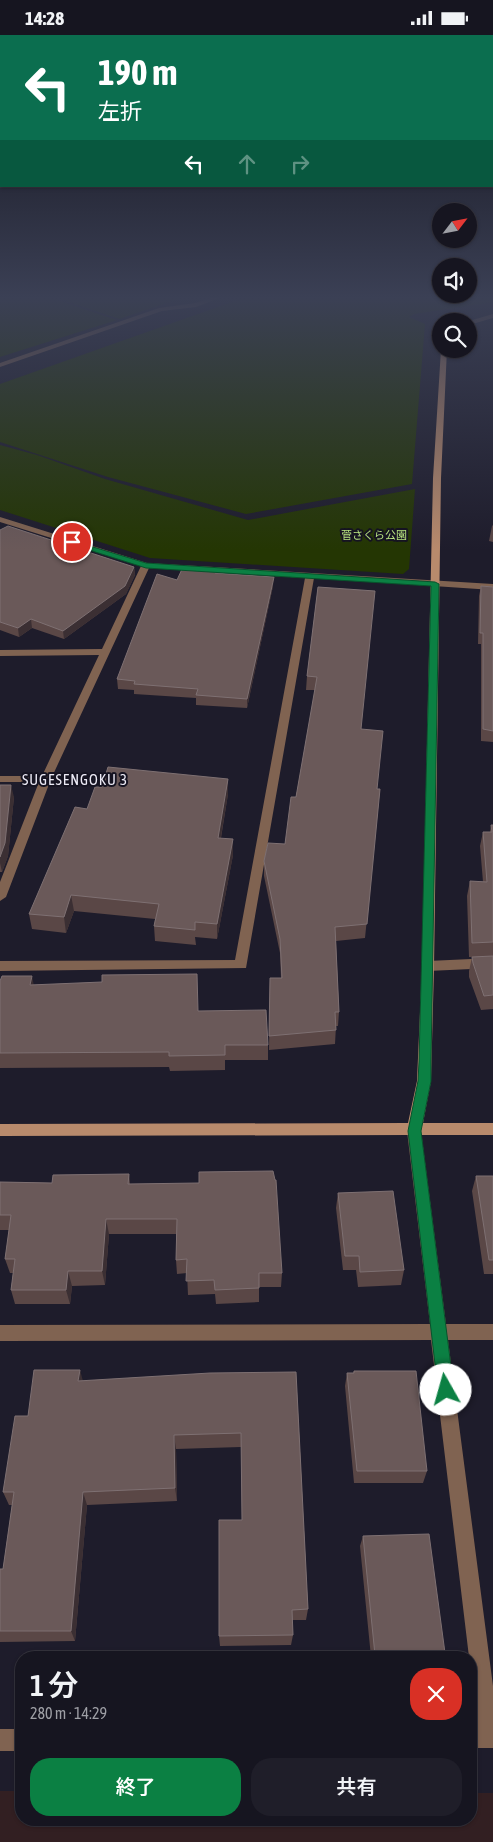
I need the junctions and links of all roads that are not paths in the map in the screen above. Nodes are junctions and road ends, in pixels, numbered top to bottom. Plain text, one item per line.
1 (442, 381) edge
2 (0, 519) edge
3 (18, 524) junction
4 (6, 531) edge
5 (146, 565) junction
6 (310, 575) junction
7 (435, 584) junction
8 (493, 587) edge
9 (0, 653) edge
10 (105, 653) junction
11 (0, 779) edge
12 (46, 779) junction
13 (0, 897) edge
14 (493, 963) edge
15 (0, 966) edge
16 (428, 966) junction
17 (493, 1129) edge
18 (0, 1130) edge
19 (414, 1131) junction
20 (439, 1332) junction
21 (493, 1332) edge
22 (0, 1333) edge
23 (474, 1651) edge
24 (477, 1674) edge
25 (484, 1737) edge
26 (0, 1740) edge
27 (15, 1740) edge

1 - 7 street
2 - 3 street
3 - 4 street
3 - 5 street
5 - 6 street
5 - 10 street
6 - 7 street
6 - 15 street
7 - 8 street
7 - 16 street
9 - 10 street
10 - 12 street
11 - 12 street
12 - 13 street
14 - 16 street
16 - 19 street
17 - 19 street
18 - 19 street
19 - 20 street
20 - 21 street
20 - 22 street
20 - 23 street
24 - 25 street
26 - 27 street

